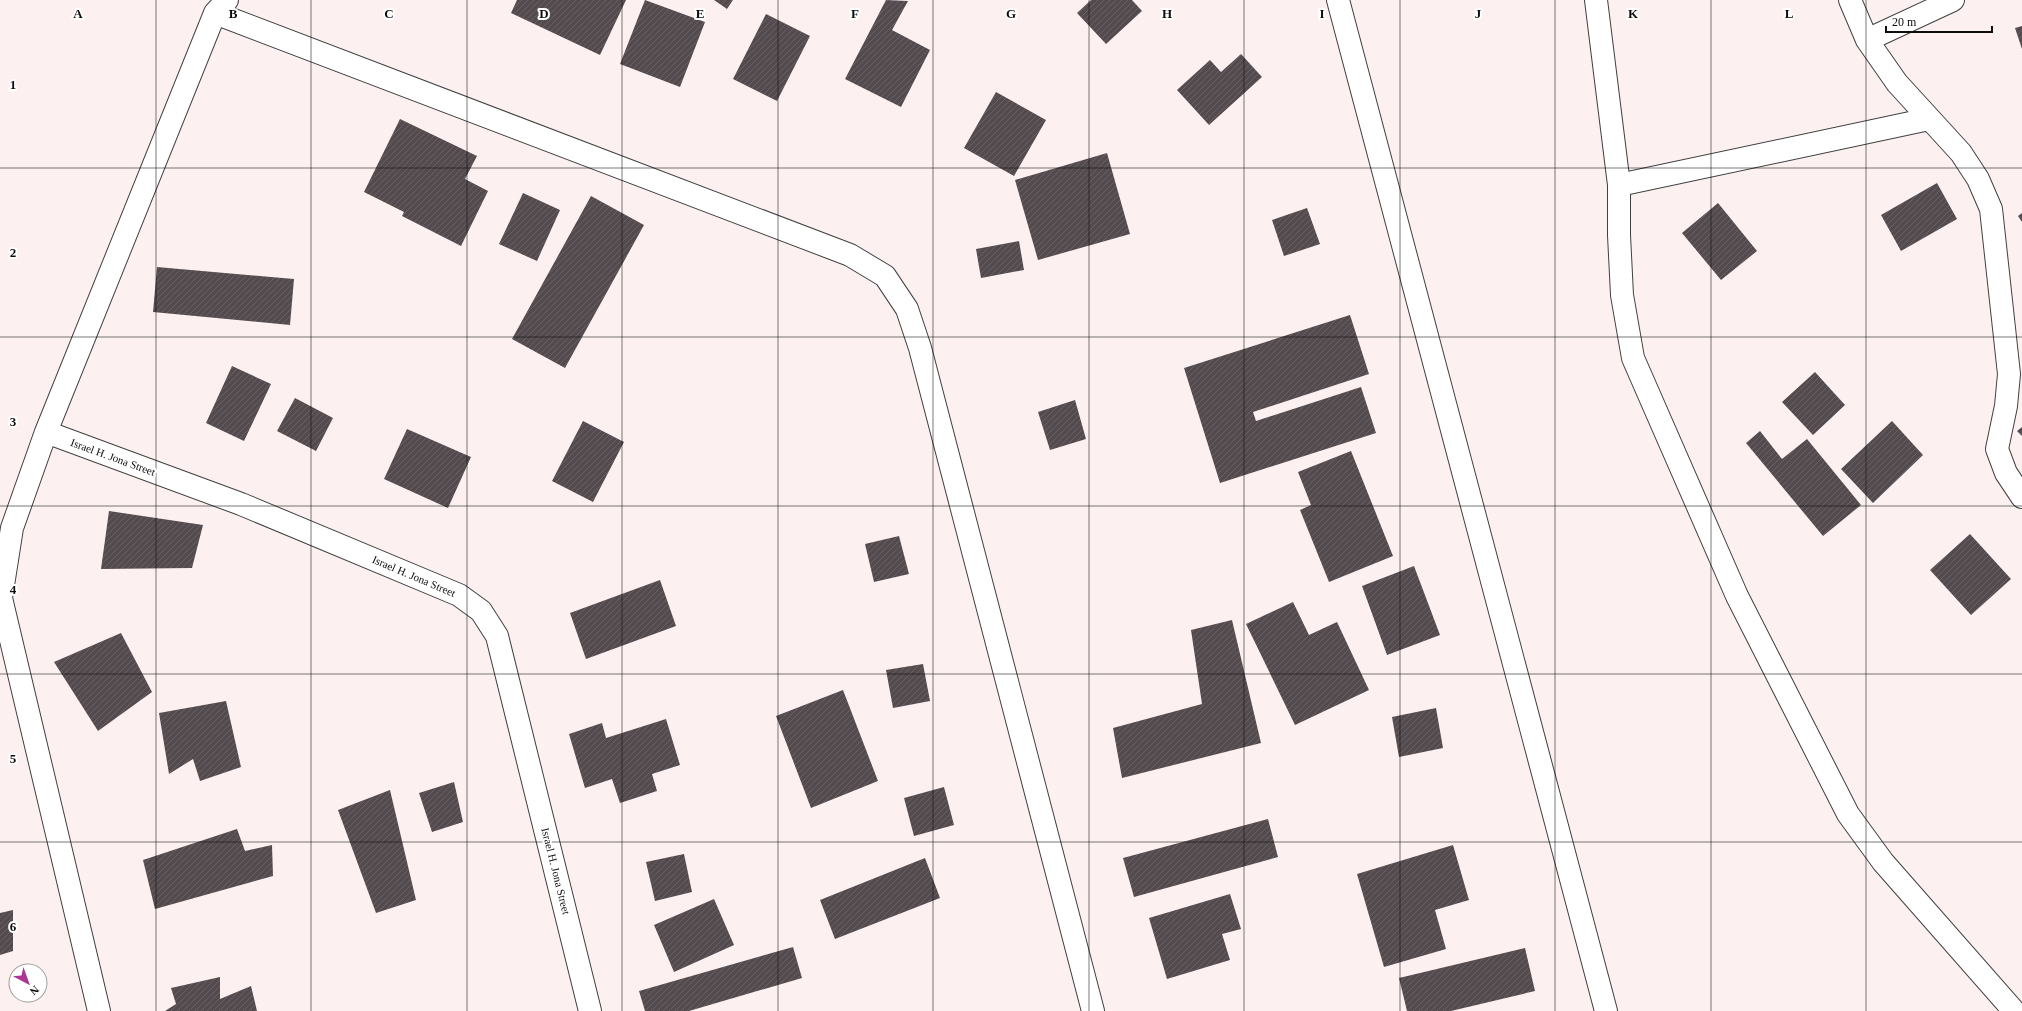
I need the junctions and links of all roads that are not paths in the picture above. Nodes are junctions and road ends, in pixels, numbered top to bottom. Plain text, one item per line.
1 (1338, 0) edge
2 (1596, 0) edge
3 (1850, 0) edge
4 (1954, 0) edge
5 (221, 7) edge
6 (1868, 40) junction
7 (1930, 118) junction
8 (1619, 185) junction
9 (46, 432) junction
10 (2022, 497) edge
11 (99, 1011) edge
12 (590, 1011) edge
13 (1093, 1011) edge
14 (1606, 1011) edge
15 (2014, 1011) edge

1 - 14 street
2 - 8 street
3 - 6 street
4 - 6 street
5 - 9 street
5 - 13 street
6 - 7 street
7 - 8 street
7 - 10 street
8 - 15 street
9 - 11 street
9 - 12 street, Israel H. Jona Street

